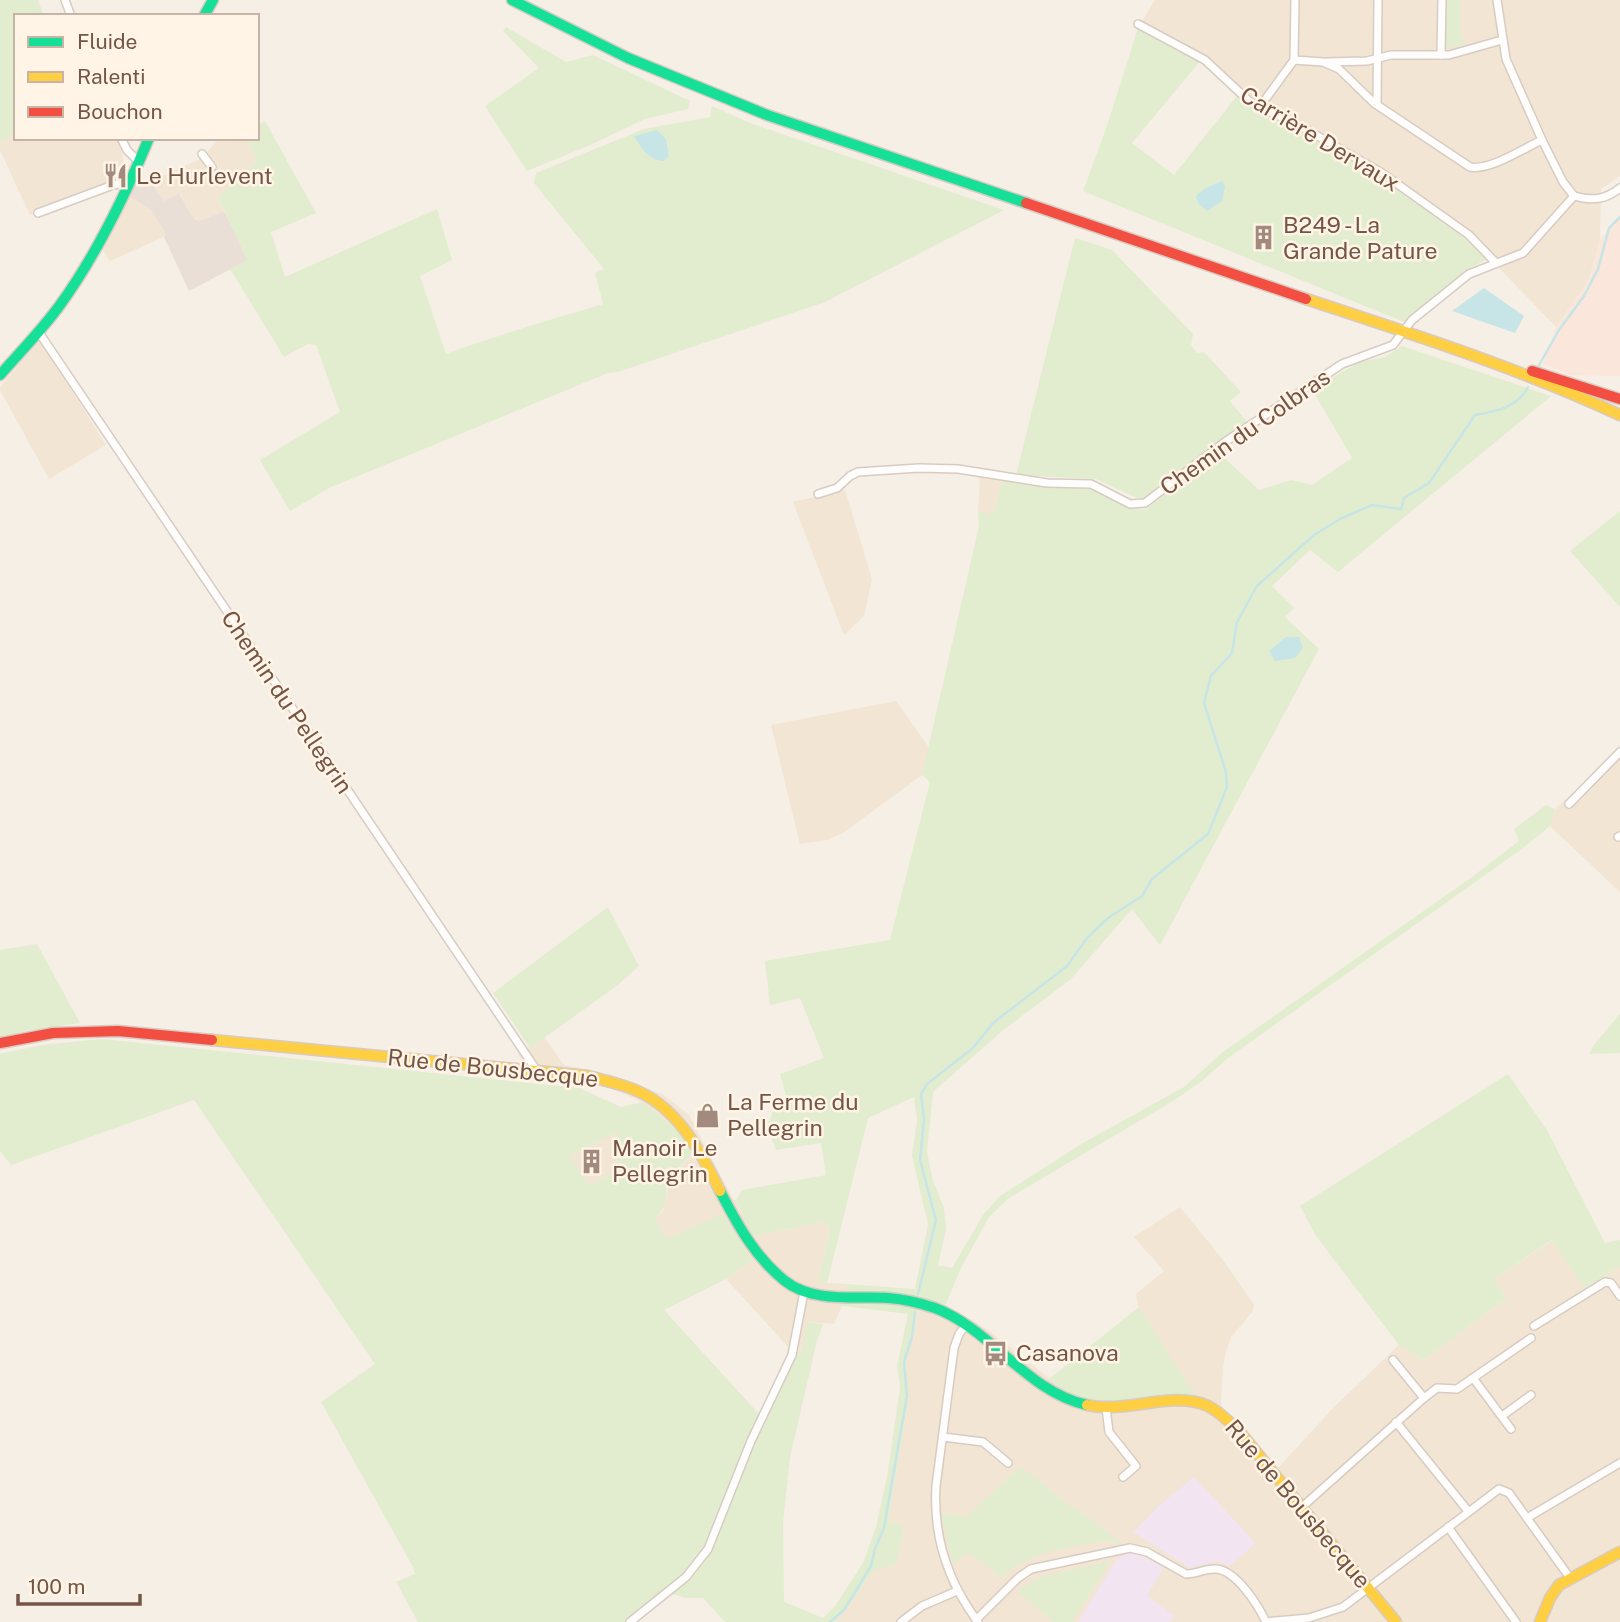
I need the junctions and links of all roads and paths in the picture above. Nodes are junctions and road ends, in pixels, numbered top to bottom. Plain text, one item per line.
1 (512, 0) edge
2 (1294, 0) edge
3 (1378, 0) edge
4 (1442, 0) edge
5 (1497, 0) edge
6 (1138, 24) dead end
7 (1502, 40) junction
8 (1441, 55) junction
9 (1377, 58) junction
10 (1294, 60) junction
11 (1323, 62) junction
12 (1267, 97) dead end
13 (1377, 105) junction
14 (1542, 139) junction
15 (122, 140) edge
16 (148, 140) edge
17 (202, 154) dead end
18 (139, 162) junction
19 (212, 167) dead end
20 (131, 181) junction
21 (1620, 188) edge
22 (1574, 195) junction
23 (38, 213) dead end
24 (1496, 263) junction
25 (38, 331) junction
26 (1403, 331) junction
27 (1426, 339) junction
28 (0, 375) edge
29 (1620, 399) edge
30 (1620, 415) edge
31 (818, 494) dead end
32 (1620, 752) edge
33 (1569, 804) dead end
34 (0, 1043) edge
35 (537, 1071) junction
36 (804, 1292) junction
37 (1620, 1296) edge
38 (967, 1324) junction
39 (1534, 1326) dead end
40 (1531, 1338) dead end
41 (1394, 1360) dead end
42 (1473, 1378) junction
43 (1531, 1395) dead end
44 (1424, 1398) junction
45 (1106, 1408) junction
46 (1502, 1416) junction
47 (1396, 1422) junction
48 (1511, 1429) dead end
49 (943, 1437) junction
50 (1008, 1462) dead end
51 (1620, 1463) edge
52 (1124, 1477) dead end
53 (1302, 1507) junction
54 (1468, 1511) junction
55 (1527, 1518) junction
56 (1448, 1527) junction
57 (1620, 1552) edge
58 (1570, 1578) junction
59 (1368, 1588) junction
60 (957, 1591) junction
61 (977, 1621) edge
62 (630, 1622) edge
63 (901, 1622) edge
64 (1266, 1622) edge
65 (1396, 1622) edge
66 (1516, 1622) edge
67 (1539, 1622) edge

1 - 26 street
2 - 10 street
3 - 9 street
4 - 8 street
5 - 7 street
6 - 24 street, Carrière Dervaux
7 - 8 street
7 - 14 street
8 - 9 street
9 - 11 street
9 - 13 street
10 - 11 street
10 - 12 street
11 - 13 street
13 - 14 street
14 - 22 street
15 - 18 street
16 - 18 street
17 - 19 street
18 - 20 street
20 - 23 street
20 - 25 street
21 - 22 street
22 - 24 street, Chemin du Colbras
24 - 26 street, Chemin du Colbras
25 - 28 street
25 - 35 street, Chemin du Pellegrin
26 - 27 street
26 - 31 street, Chemin du Colbras
27 - 29 street
27 - 30 street
32 - 33 street
34 - 35 street, Rue de Bousbecque
35 - 36 street, Rue de Bousbecque
36 - 38 street, Rue de Bousbecque
36 - 62 street
37 - 39 street
38 - 45 street, Rue de Bousbecque
38 - 49 street
40 - 42 street
41 - 44 street
42 - 44 street
42 - 46 street
43 - 46 street
44 - 47 street
45 - 52 street
45 - 53 street, Rue de Bousbecque
46 - 48 street
47 - 53 street
47 - 54 street
49 - 50 street
49 - 60 street
51 - 55 street
53 - 59 street, Rue de Bousbecque
54 - 55 street
54 - 56 street
55 - 58 street
56 - 59 street
56 - 66 street
57 - 58 street
58 - 67 street
59 - 64 street
59 - 65 street, Rue de Bousbecque
60 - 61 street
60 - 63 street
61 - 64 street

